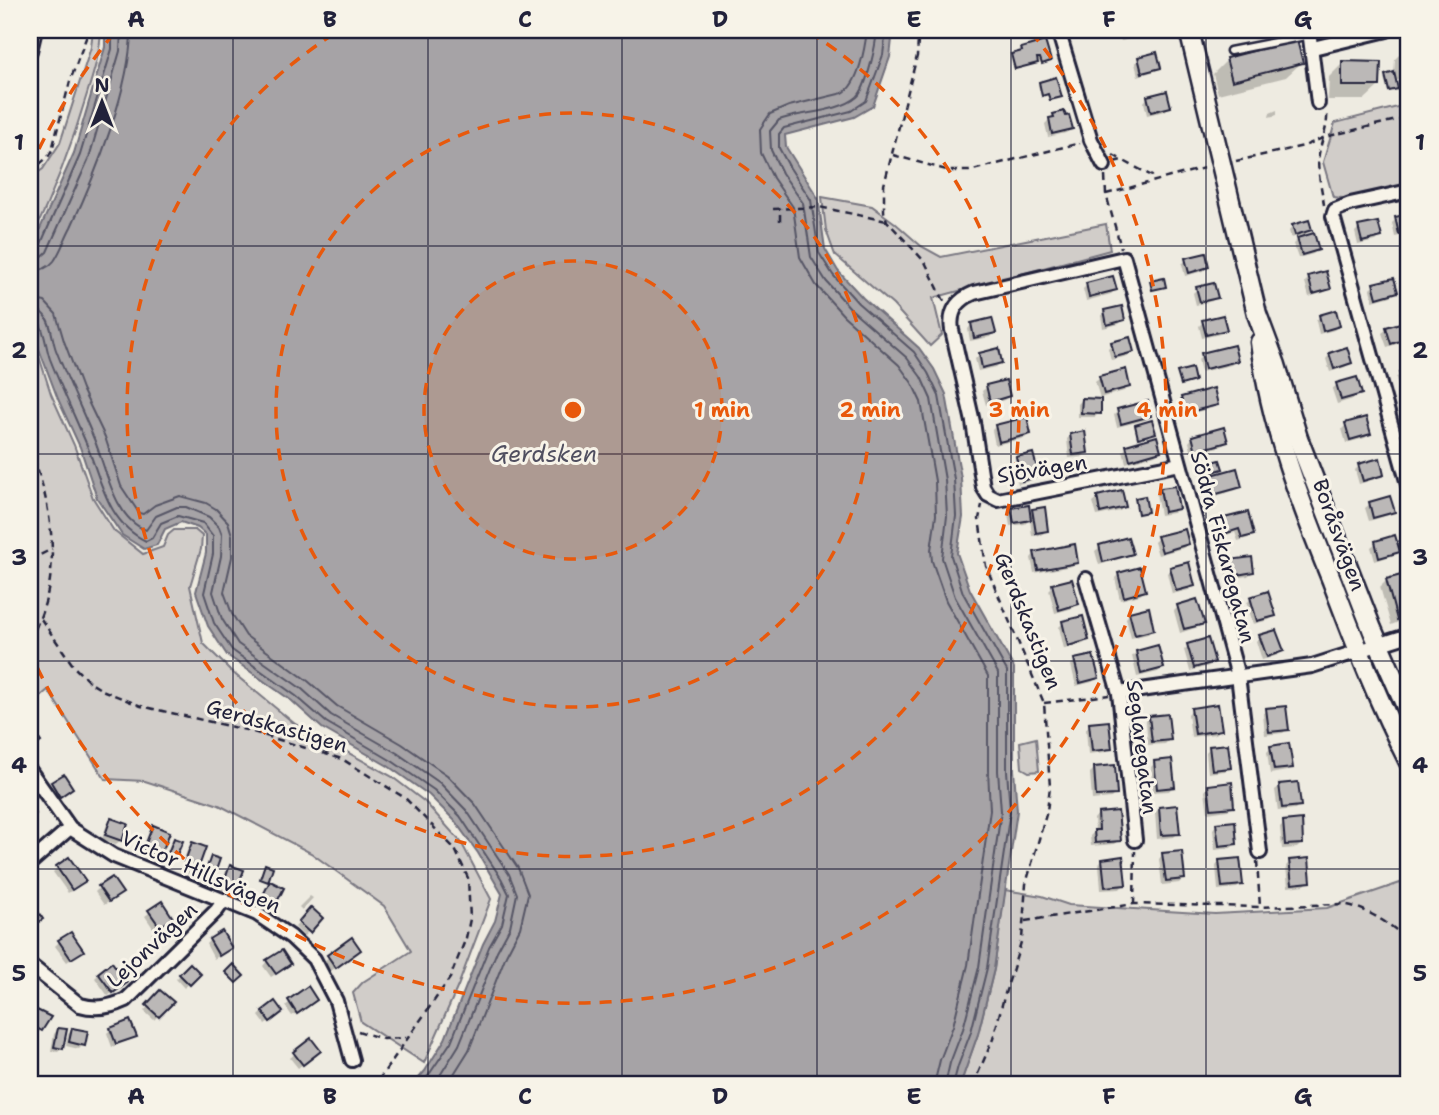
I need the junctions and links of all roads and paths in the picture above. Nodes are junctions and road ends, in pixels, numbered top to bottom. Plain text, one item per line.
1 (35, 30) edge
2 (89, 30) edge
3 (916, 30) edge
4 (1058, 30) edge
5 (1189, 30) edge
6 (1387, 30) edge
7 (1311, 38) edge
8 (30, 51) edge
9 (1230, 51) dead end
10 (1318, 103) dead end
11 (1409, 117) edge
12 (1091, 140) junction
13 (893, 155) junction
14 (30, 157) edge
15 (1233, 162) dead end
16 (41, 163) junction
17 (1104, 165) junction
18 (1204, 167) dead end
19 (30, 172) edge
20 (1153, 181) junction
21 (1409, 191) edge
22 (1106, 194) junction
23 (780, 208) junction
24 (773, 209) dead end
25 (780, 221) dead end
26 (887, 221) junction
27 (1124, 257) junction
28 (954, 309) junction
29 (1257, 314) junction
30 (30, 447) edge
31 (1180, 464) junction
32 (1409, 488) edge
33 (988, 495) junction
34 (52, 549) junction
35 (30, 560) edge
36 (1086, 579) dead end
37 (41, 619) junction
38 (1409, 635) edge
39 (30, 639) edge
40 (1380, 645) junction
41 (1359, 651) junction
42 (1238, 676) junction
43 (1119, 693) junction
44 (1044, 703) junction
45 (1409, 713) edge
46 (1409, 762) edge
47 (30, 771) edge
48 (70, 828) junction
49 (1135, 840) joint
50 (1260, 852) joint
51 (30, 863) edge
52 (224, 900) junction
53 (1134, 904) junction
54 (1260, 906) junction
55 (1025, 921) junction
56 (1409, 940) edge
57 (30, 965) edge
58 (344, 1029) junction
59 (407, 1038) junction
60 (352, 1060) dead end
61 (375, 1085) edge
62 (973, 1085) edge

1 - 8 street
2 - 16 path
3 - 13 path
4 - 12 street
5 - 29 main road, Boråsvägen
6 - 7 street
7 - 9 lane
7 - 10 street
11 - 15 path
12 - 13 path
12 - 17 street
13 - 26 path
14 - 16 path
16 - 19 path
17 - 20 path
17 - 22 path
18 - 20 path
20 - 22 path
21 - 32 street
22 - 27 path
23 - 24 path
23 - 25 path
23 - 26 path
26 - 28 path
27 - 28 street
27 - 31 street, Södra Fiskaregatan
28 - 33 street, Sjövägen
29 - 40 main road, Boråsvägen
29 - 41 main road, Boråsvägen
30 - 34 path
31 - 33 street, Sjövägen
31 - 42 street, Södra Fiskaregatan
33 - 44 path, Gerdskastigen
34 - 35 path
34 - 37 path
36 - 43 street, Seglaregatan
37 - 39 path
37 - 59 path, Gerdskastigen
38 - 40 street
40 - 41 street
40 - 45 main road, Boråsvägen
41 - 42 street
41 - 46 main road, Boråsvägen
42 - 43 street
42 - 50 street, Södra Fiskaregatan
43 - 44 path
43 - 49 street, Seglaregatan
44 - 55 path, Gerdskastigen
47 - 48 street, Victor Hillsvägen
48 - 51 street
48 - 52 street, Victor Hillsvägen
49 - 53 path
50 - 54 path
52 - 57 street, Lejonvägen
52 - 58 street, Victor Hillsvägen
53 - 54 path
53 - 55 path
54 - 56 path
55 - 62 path, Gerdskastigen
58 - 59 path
58 - 60 street, Victor Hillsvägen
59 - 61 path, Gerdskastigen

